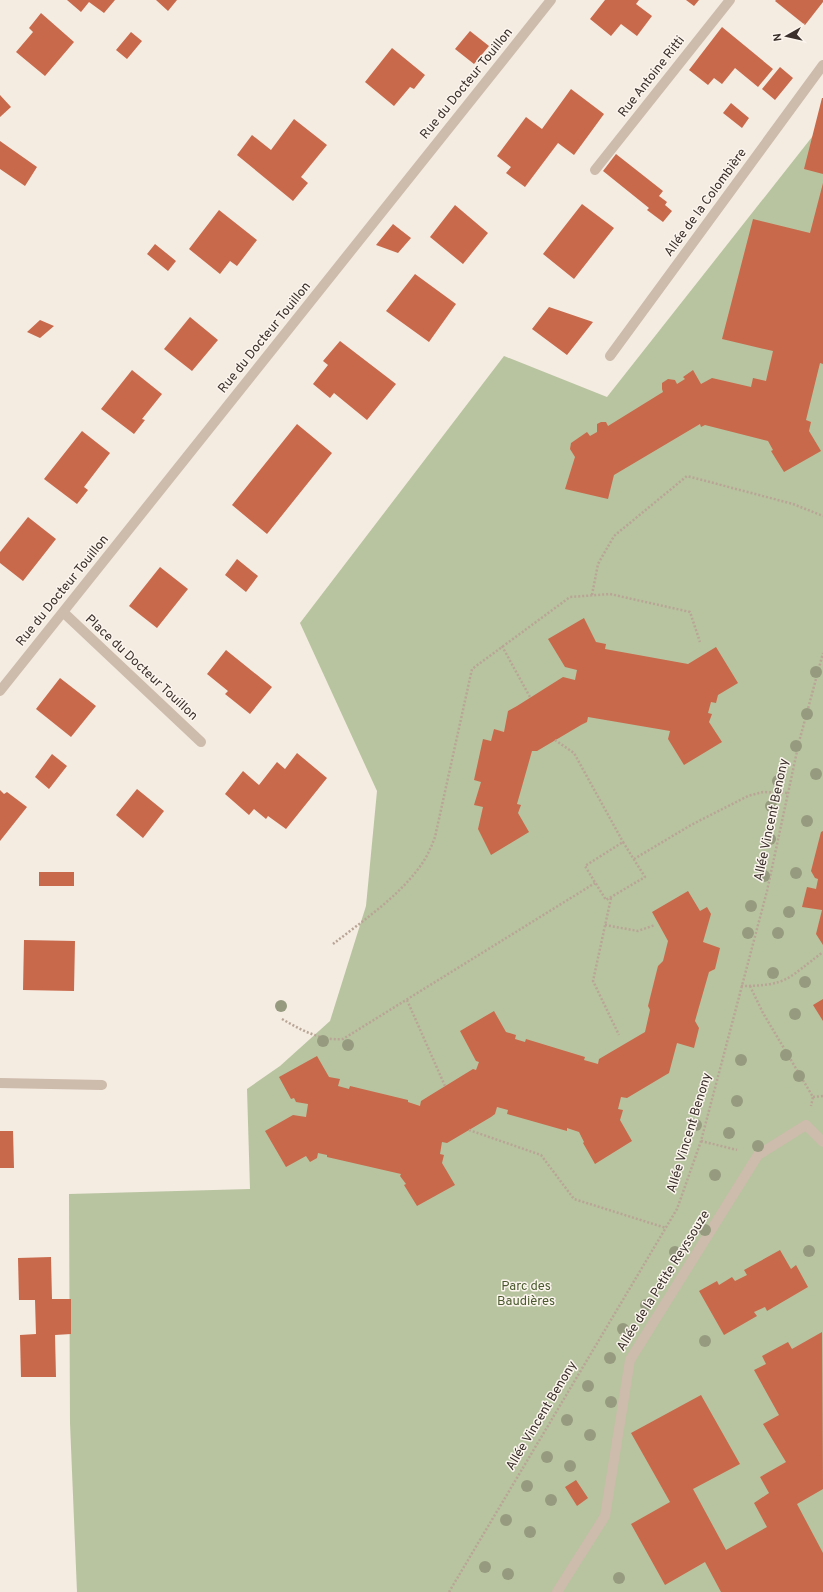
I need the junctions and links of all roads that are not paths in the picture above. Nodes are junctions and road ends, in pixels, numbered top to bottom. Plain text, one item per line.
1 (551, 0) edge
2 (730, 0) edge
3 (823, 66) edge
4 (595, 170) dead end
5 (610, 356) dead end
6 (63, 612) junction
7 (0, 691) edge
8 (201, 742) dead end
9 (0, 1083) edge
10 (102, 1085) dead end
11 (823, 1142) edge
12 (557, 1592) edge

1 - 6 street, Rue du Docteur Touillon
2 - 4 street, Rue Antoine Ritti
3 - 5 street, Allée de la Colombière
6 - 7 street, Rue du Docteur Touillon
6 - 8 street, Place du Docteur Touillon
9 - 10 street
11 - 12 street, Allée de la Petite Reyssouze

